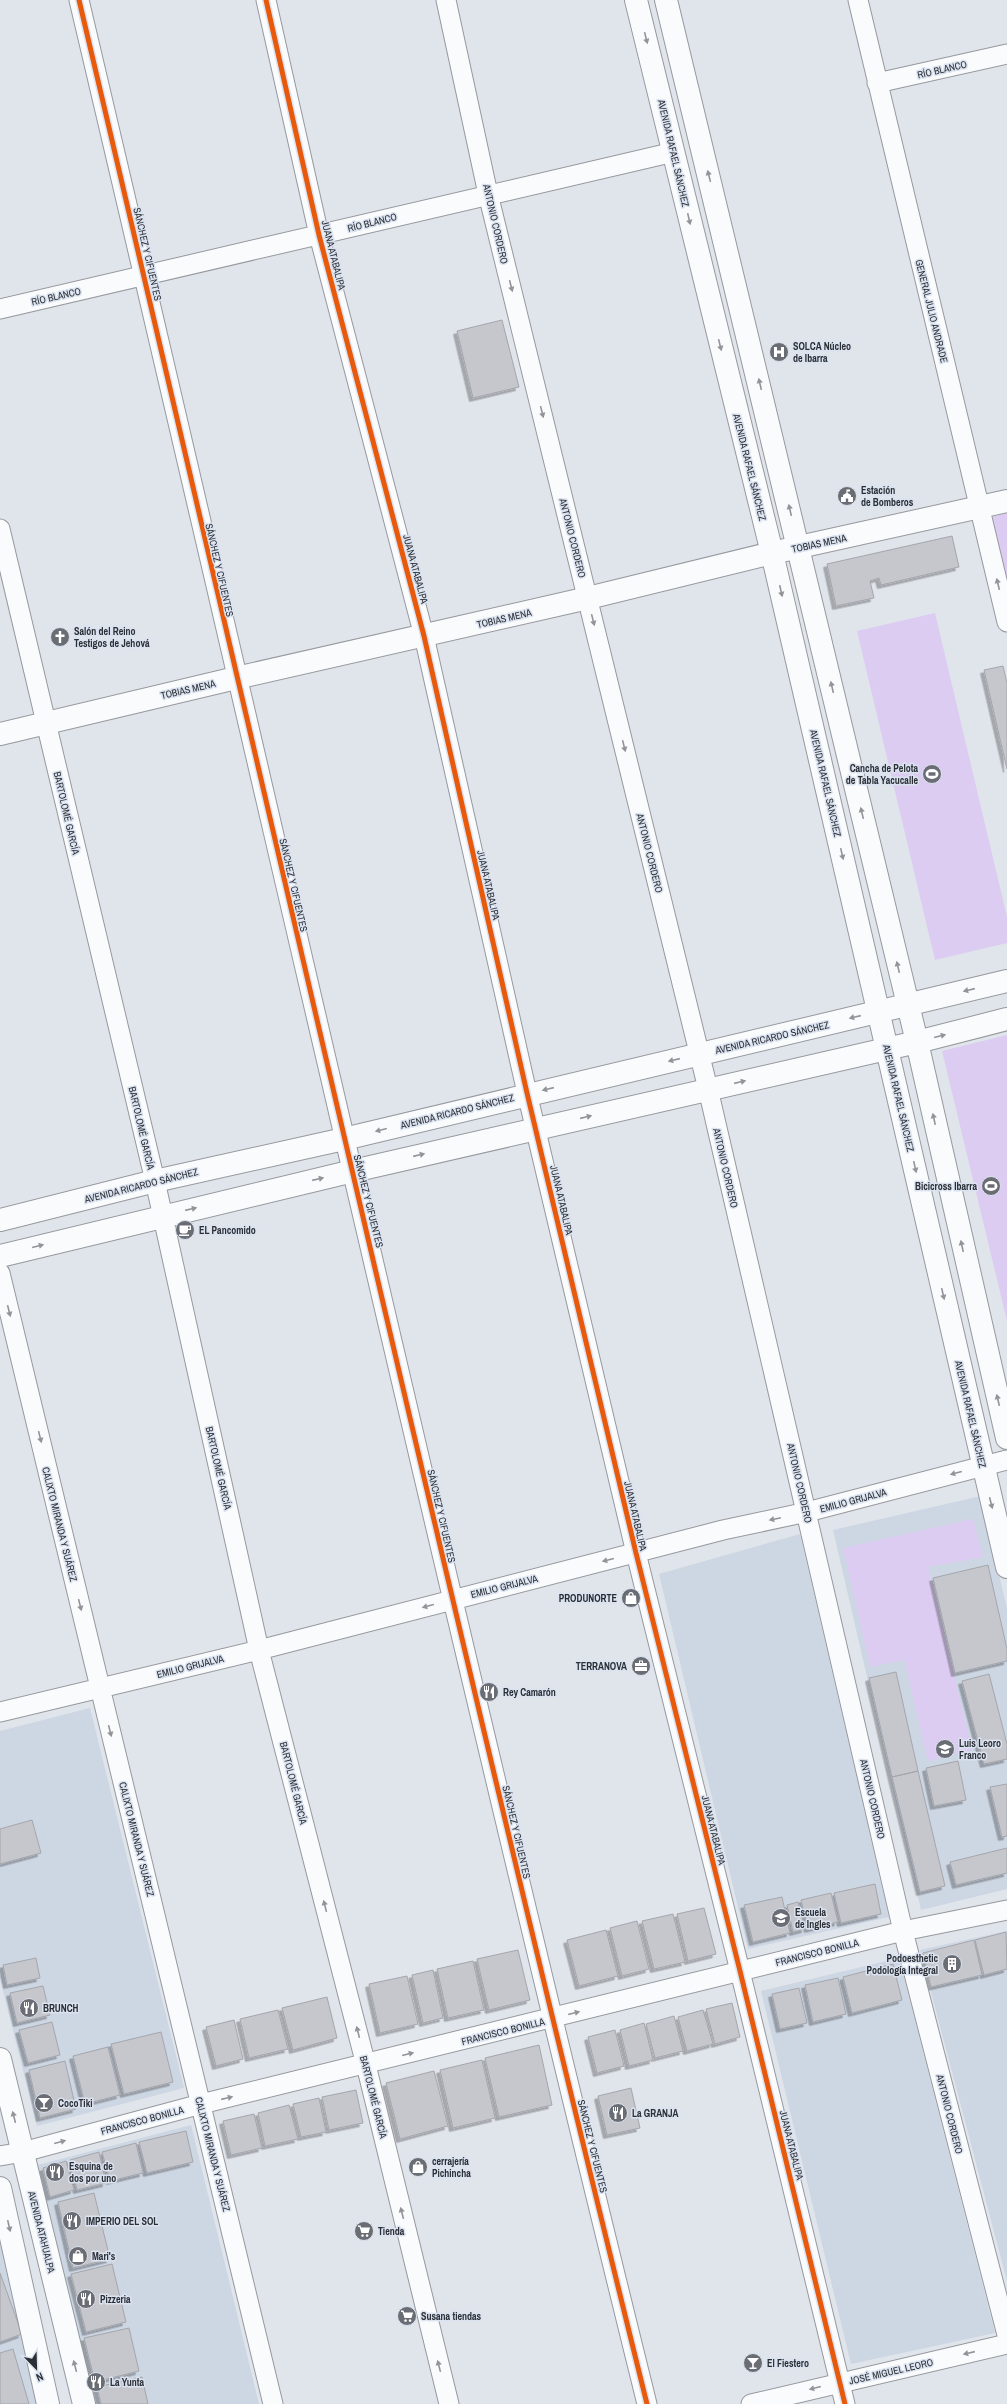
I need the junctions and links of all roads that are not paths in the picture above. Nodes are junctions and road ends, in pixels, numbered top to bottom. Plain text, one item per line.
1 (78, 0) edge
2 (266, 0) edge
3 (446, 0) edge
4 (636, 0) edge
5 (666, 0) edge
6 (858, 0) edge
7 (1007, 54) edge
8 (877, 83) junction
9 (674, 152) junction
10 (488, 194) junction
11 (319, 235) junction
12 (726, 246) junction
13 (696, 250) junction
14 (144, 276) junction
15 (0, 309) edge
16 (1007, 501) edge
17 (980, 508) junction
18 (0, 529) edge
19 (799, 548) junction
20 (772, 553) junction
21 (588, 598) junction
22 (1007, 622) edge
23 (424, 636) junction
24 (236, 678) junction
25 (46, 723) junction
26 (0, 734) edge
27 (1007, 982) edge
28 (907, 1005) junction
29 (879, 1011) junction
30 (1007, 1019) edge
31 (917, 1042) junction
32 (888, 1047) junction
33 (699, 1054) junction
34 (708, 1089) junction
35 (527, 1094) junction
36 (536, 1128) junction
37 (344, 1138) junction
38 (353, 1170) junction
39 (155, 1181) junction
40 (162, 1216) junction
41 (0, 1220) edge
42 (0, 1256) edge
43 (0, 1273) edge
44 (1007, 1438) edge
45 (1007, 1460) edge
46 (982, 1466) junction
47 (807, 1512) junction
48 (636, 1553) junction
49 (1007, 1567) edge
50 (452, 1599) junction
51 (259, 1650) junction
52 (100, 1688) junction
53 (0, 1712) edge
54 (1007, 1910) edge
55 (904, 1931) junction
56 (740, 1971) junction
57 (552, 2018) junction
58 (0, 2060) edge
59 (366, 2065) junction
60 (200, 2104) junction
61 (23, 2152) junction
62 (0, 2156) edge
63 (0, 2188) edge
64 (1007, 2335) edge
65 (1007, 2344) edge
66 (840, 2382) junction
67 (48, 2404) edge
68 (84, 2404) edge
69 (273, 2404) edge
70 (449, 2404) edge
71 (647, 2404) edge
72 (751, 2404) edge
73 (845, 2404) edge

1 - 14 street, SÁNCHEZ Y CIFUENTES
2 - 11 street, JUANA ATABALIPA
3 - 10 street, ANTONIO CORDERO
4 -> 9 street, AVENIDA RAFAEL SÁNCHEZ
12 -> 5 street
6 - 8 street, GENERAL JULIO ANDRADE
7 - 8 street, RÍO BLANCO
8 - 17 street, GENERAL JULIO ANDRADE
9 - 10 street, RÍO BLANCO
9 -> 13 street, AVENIDA RAFAEL SÁNCHEZ
10 - 11 street, RÍO BLANCO
10 -> 21 street, ANTONIO CORDERO
11 - 14 street, RÍO BLANCO
11 - 23 street, JUANA ATABALIPA
12 - 13 street
19 -> 12 street
13 -> 20 street, AVENIDA RAFAEL SÁNCHEZ
14 - 15 street, RÍO BLANCO
14 - 24 street, SÁNCHEZ Y CIFUENTES
16 - 17 street, TOBIAS MENA
17 - 19 street, TOBIAS MENA
22 -> 17 street, GENERAL JULIO ANDRADE
18 - 25 street, BARTOLOMÉ GARCÍA
19 - 20 street, TOBIAS MENA
28 -> 19 street
20 - 21 street, TOBIAS MENA
20 -> 29 street, AVENIDA RAFAEL SÁNCHEZ
21 - 23 street, TOBIAS MENA
21 -> 33 street, ANTONIO CORDERO
23 - 24 street, TOBIAS MENA
23 - 35 street, JUANA ATABALIPA
24 - 25 street, TOBIAS MENA
24 - 37 street, SÁNCHEZ Y CIFUENTES
25 - 26 street, TOBIAS MENA
25 - 39 street, BARTOLOMÉ GARCÍA
27 -> 28 street, AVENIDA RICARDO SÁNCHEZ
28 - 29 street, AVENIDA RICARDO SÁNCHEZ
28 - 31 street
29 - 32 street, AVENIDA RAFAEL SÁNCHEZ
29 -> 33 street, AVENIDA RICARDO SÁNCHEZ
31 -> 30 street
31 - 32 street
44 -> 31 street
34 -> 32 street
32 -> 46 street, AVENIDA RAFAEL SÁNCHEZ
33 - 34 street, ANTONIO CORDERO
33 -> 35 street, AVENIDA RICARDO SÁNCHEZ
36 -> 34 street
34 - 47 street, ANTONIO CORDERO
35 - 36 street, JUANA ATABALIPA
35 -> 37 street, AVENIDA RICARDO SÁNCHEZ
38 -> 36 street
36 - 48 street, JUANA ATABALIPA
37 - 38 street, SÁNCHEZ Y CIFUENTES
37 - 39 street, AVENIDA RICARDO SÁNCHEZ
40 -> 38 street
38 - 50 street, SÁNCHEZ Y CIFUENTES
39 - 40 street, BARTOLOMÉ GARCÍA
39 - 41 street, AVENIDA RICARDO SÁNCHEZ
42 -> 40 street
40 - 51 street, BARTOLOMÉ GARCÍA
43 -> 52 street, CALIXTO MIRANDA Y SUÁREZ
45 - 46 street, EMILIO GRIJALVA
46 -> 47 street, EMILIO GRIJALVA
46 -> 49 street, AVENIDA RAFAEL SÁNCHEZ
47 -> 48 street, EMILIO GRIJALVA
47 - 55 street, ANTONIO CORDERO
48 -> 50 street, EMILIO GRIJALVA
48 - 56 street, JUANA ATABALIPA
50 -> 51 street, EMILIO GRIJALVA
50 - 57 street, SÁNCHEZ Y CIFUENTES
51 - 52 street, EMILIO GRIJALVA
59 -> 51 street, BARTOLOMÉ GARCÍA
52 - 53 street, EMILIO GRIJALVA
52 -> 60 street, CALIXTO MIRANDA Y SUÁREZ
54 - 55 street, FRANCISCO BONILLA
55 - 56 street, FRANCISCO BONILLA
55 - 64 street, ANTONIO CORDERO
57 -> 56 street, FRANCISCO BONILLA
56 - 66 street, JUANA ATABALIPA
59 -> 57 street, FRANCISCO BONILLA
57 - 71 street, SÁNCHEZ Y CIFUENTES
61 -> 58 street, AVENIDA ATAHUALPA
60 -> 59 street, FRANCISCO BONILLA
70 -> 59 street, BARTOLOMÉ GARCÍA
61 -> 60 street, FRANCISCO BONILLA
60 - 69 street, CALIXTO MIRANDA Y SUÁREZ
61 - 62 street, FRANCISCO BONILLA
68 -> 61 street, AVENIDA ATAHUALPA
63 -> 67 street
65 -> 66 street, JOSÉ MIGUEL LEORO
66 -> 72 street, JOSÉ MIGUEL LEORO
66 - 73 street, JUANA ATABALIPA

